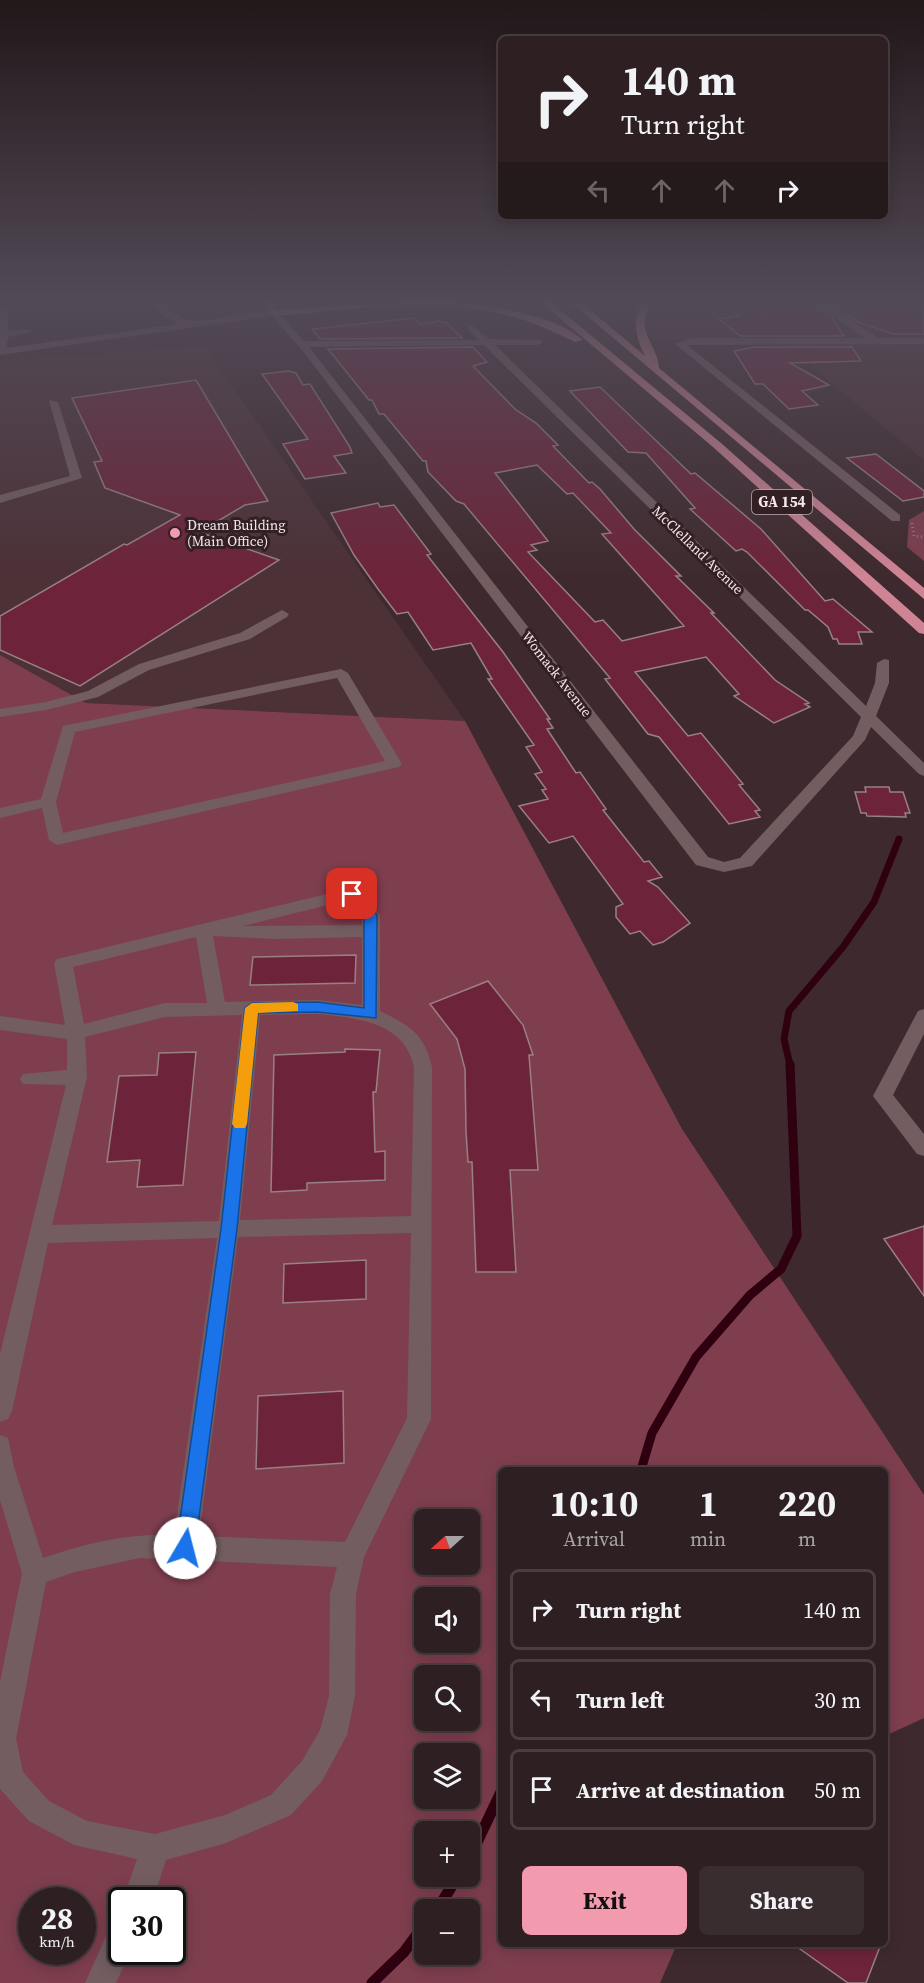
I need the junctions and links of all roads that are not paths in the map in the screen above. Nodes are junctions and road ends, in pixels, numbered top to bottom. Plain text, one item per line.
1 (338, 392) edge
2 (537, 392) edge
3 (652, 392) edge
4 (679, 392) edge
5 (739, 392) edge
6 (53, 402) dead end
7 (0, 499) edge
8 (896, 518) dead end
9 (924, 595) edge
10 (282, 614) dead end
11 (924, 630) edge
12 (884, 663) dead end
13 (46, 706) junction
14 (0, 713) edge
15 (869, 717) junction
16 (68, 729) junction
17 (924, 771) edge
18 (48, 802) junction
19 (0, 813) edge
20 (203, 930) junction
21 (371, 931) junction
22 (252, 1008) junction
23 (217, 1009) junction
24 (371, 1014) junction
25 (924, 1016) edge
26 (0, 1023) edge
27 (76, 1033) junction
28 (77, 1077) junction
29 (30, 1079) dead end
30 (924, 1148) edge
31 (421, 1224) junction
32 (229, 1229) junction
33 (41, 1234) junction
34 (0, 1411) edge
35 (0, 1446) edge
36 (185, 1548) junction
37 (352, 1555) junction
38 (35, 1573) junction
39 (154, 1848) junction
40 (142, 1887) edge
41 (108, 1965) edge
42 (100, 1983) edge

1 - 15 street, Womack Avenue
2 - 15 street, McClelland Avenue
3 - 11 highway, GA 154
4 - 9 highway, GA 154
5 - 8 street
6 - 7 street
10 - 13 street
12 - 15 street, Womack Avenue
13 - 14 street
13 - 16 street
15 - 17 street, McClelland Avenue
16 - 18 street
16 - 18 street
18 - 19 street
20 - 21 street
20 - 21 street
20 - 23 street
20 - 27 street
21 - 24 street
22 - 23 street
22 - 24 street
22 - 32 street
23 - 27 street
24 - 31 street
25 - 30 street
26 - 27 street
27 - 28 street
28 - 29 street
28 - 33 street
31 - 32 street
31 - 37 street
32 - 33 street
32 - 36 street
33 - 34 street
35 - 38 street
36 - 37 street
36 - 38 street
37 - 39 street
38 - 39 street
39 - 40 street
41 - 42 street

